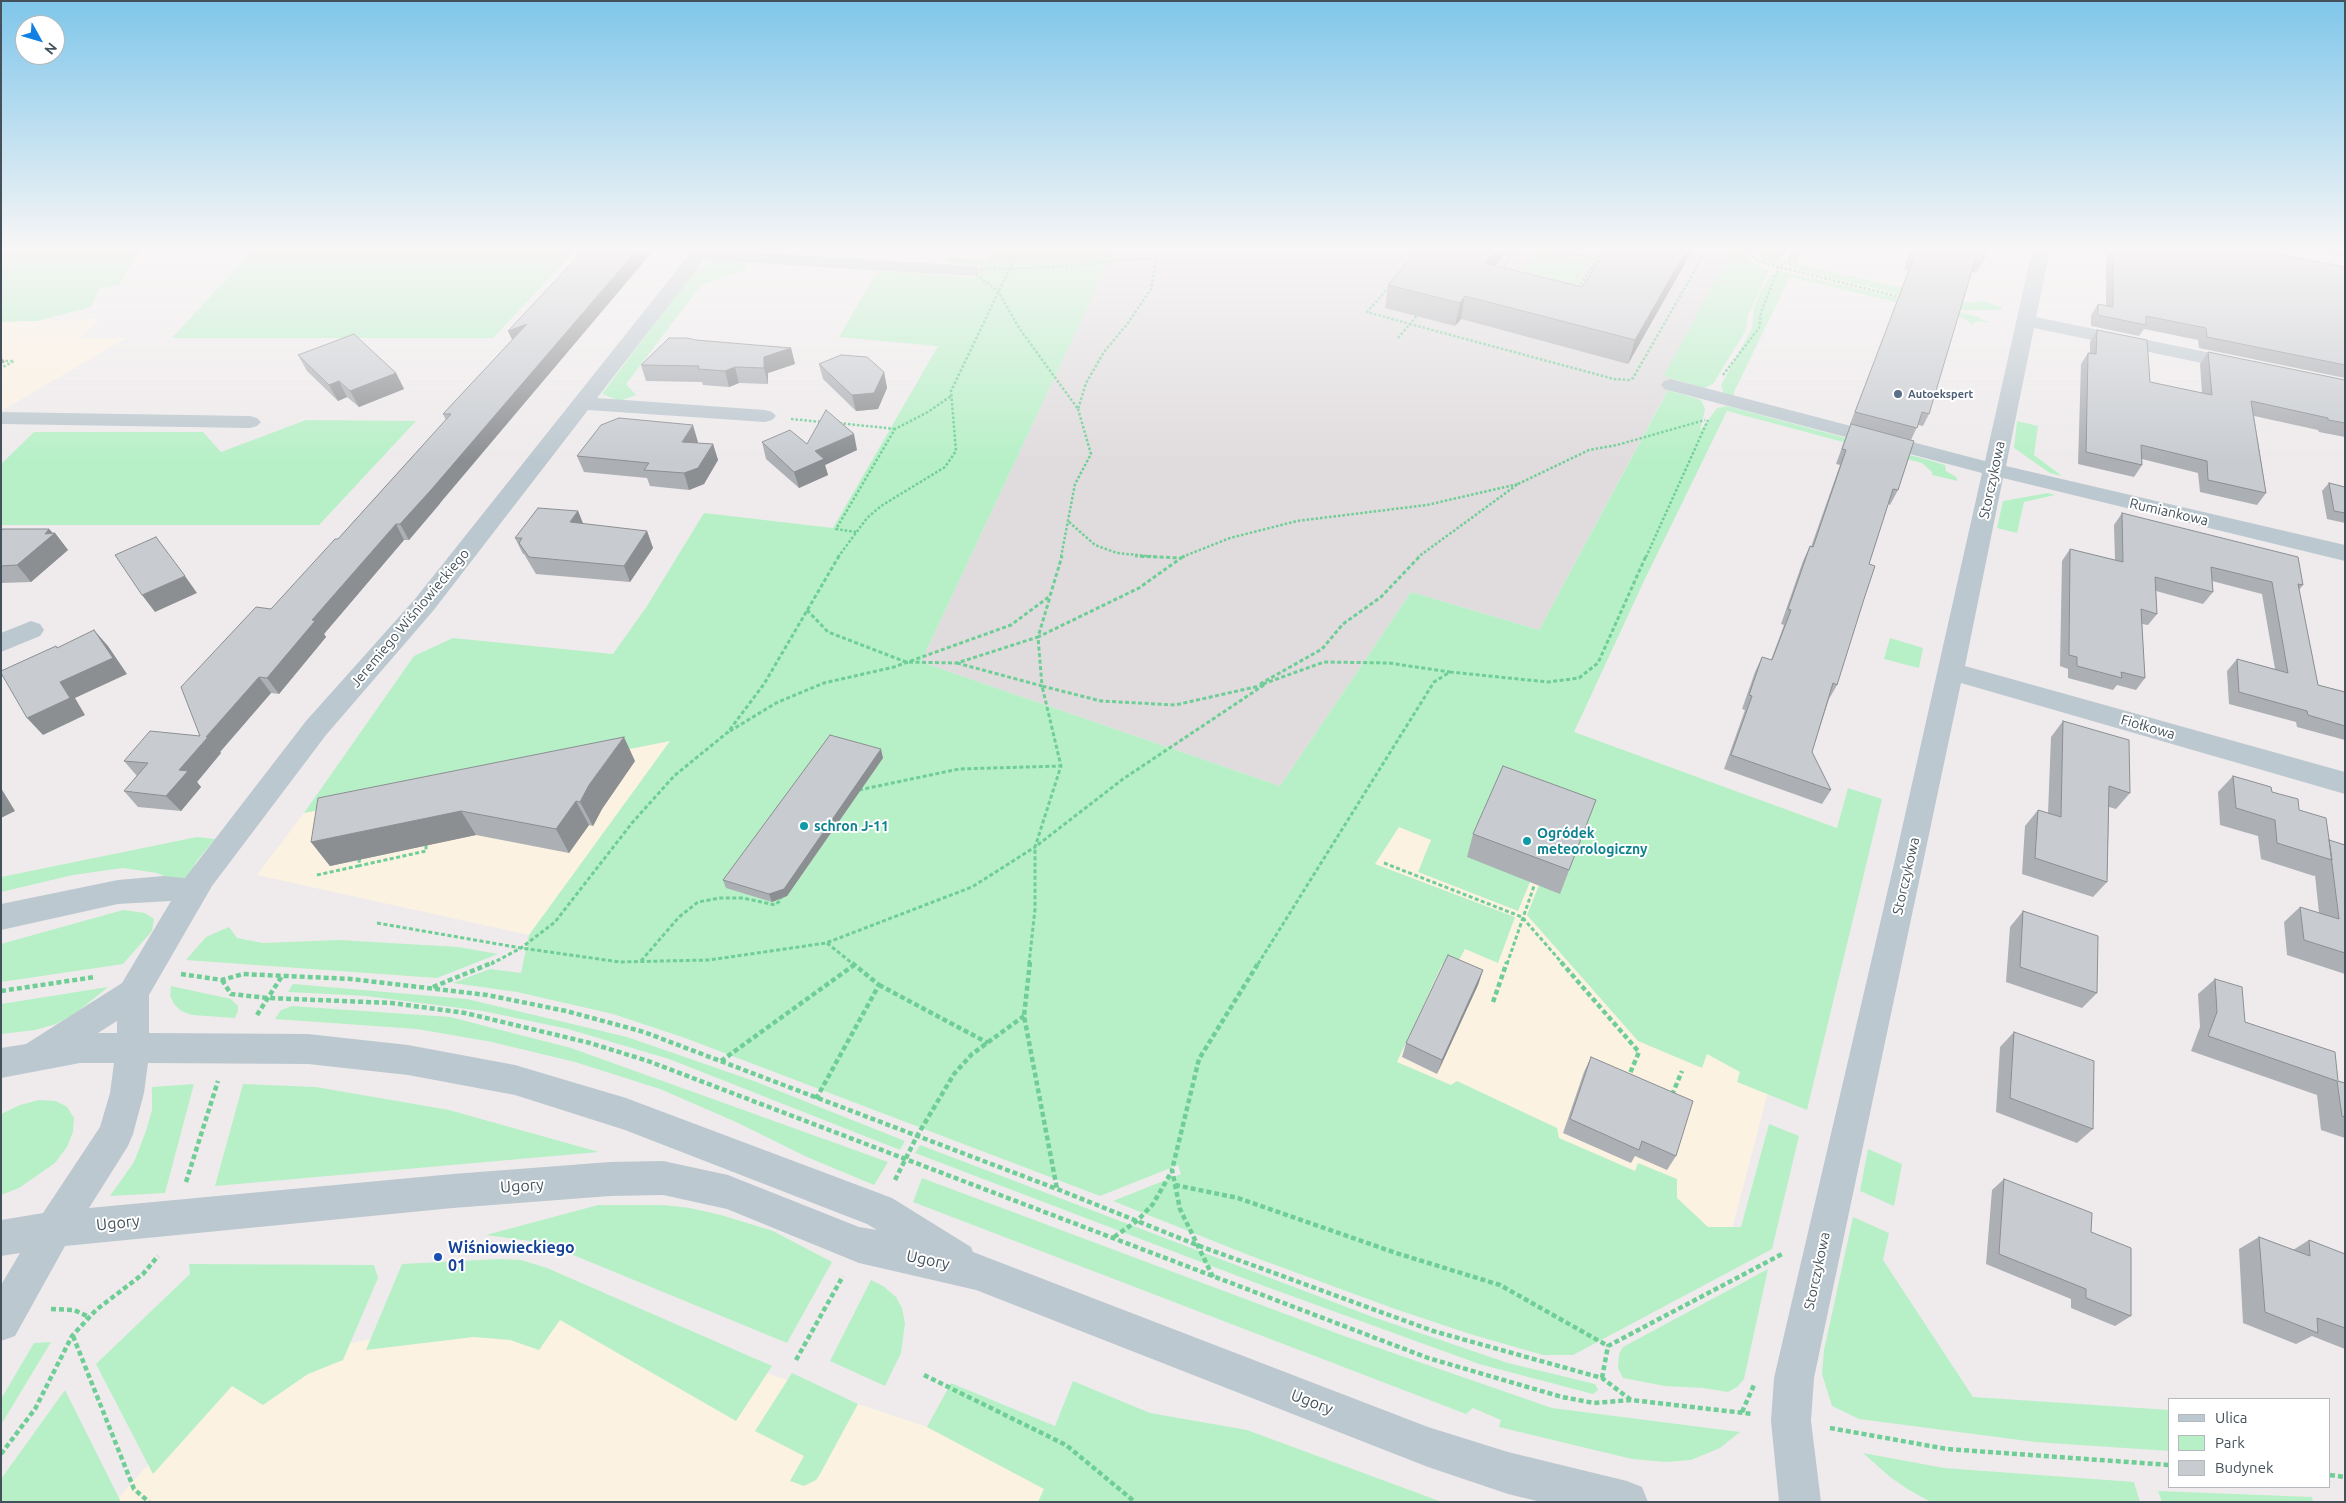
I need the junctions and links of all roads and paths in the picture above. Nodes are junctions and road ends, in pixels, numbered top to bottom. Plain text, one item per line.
1 (646, 321) edge
2 (984, 321) edge
3 (1015, 321) edge
4 (1129, 321) edge
5 (1400, 321) edge
6 (1412, 321) edge
7 (1666, 321) edge
8 (1760, 321) edge
9 (2026, 321) joint
10 (1410, 324) junction
11 (1398, 338) dead end
12 (1, 361) edge
13 (1, 368) edge
14 (2258, 368) edge
15 (1671, 386) dead end
16 (951, 396) junction
17 (1718, 398) junction
18 (582, 403) junction
19 (1078, 409) junction
20 (765, 416) joint
21 (1, 418) edge
22 (1708, 419) junction
23 (250, 422) dead end
24 (895, 428) junction
25 (1994, 469) junction
26 (1518, 484) junction
27 (1068, 522) junction
28 (856, 532) junction
29 (2345, 553) edge
30 (1181, 558) junction
31 (1050, 596) junction
32 (807, 610) junction
33 (31, 630) dead end
34 (1038, 637) junction
35 (1, 642) edge
36 (906, 662) junction
37 (957, 663) junction
38 (1951, 671) junction
39 (1450, 672) junction
40 (1042, 686) junction
41 (1255, 687) junction
42 (728, 732) junction
43 (1061, 766) junction
44 (2345, 783) edge
45 (854, 791) edge
46 (426, 843) edge
47 (1035, 847) junction
48 (360, 858) edge
49 (1384, 863) dead end
50 (358, 866) junction
51 (317, 875) dead end
52 (1534, 886) dead end
53 (778, 890) edge
54 (193, 891) junction
55 (1, 917) edge
56 (1522, 917) junction
57 (377, 923) dead end
58 (826, 943) junction
59 (522, 948) junction
60 (641, 961) junction
61 (854, 965) junction
62 (282, 976) junction
63 (879, 984) junction
64 (431, 988) junction
65 (134, 994) junction
66 (268, 998) junction
67 (1493, 1002) dead end
68 (1024, 1016) junction
69 (988, 1043) junction
70 (236, 1048) junction
71 (133, 1050) junction
72 (17, 1060) edge
73 (721, 1061) junction
74 (1682, 1070) dead end
75 (1, 1077) edge
76 (1626, 1083) edge
77 (816, 1099) junction
78 (1668, 1104) edge
79 (917, 1136) junction
80 (907, 1158) junction
81 (1172, 1170) junction
82 (1175, 1185) junction
83 (1057, 1189) junction
84 (173, 1217) junction
85 (1137, 1221) junction
86 (54, 1230) junction
87 (1114, 1237) junction
88 (1, 1238) edge
89 (1197, 1245) junction
90 (1785, 1252) dead end
91 (976, 1271) junction
92 (1214, 1277) junction
93 (1, 1322) edge
94 (72, 1336) junction
95 (1608, 1346) junction
96 (924, 1375) dead end
97 (1602, 1378) junction
98 (1630, 1400) junction
99 (1753, 1414) dead end
100 (1848, 1432) dead end
101 (1, 1454) edge
102 (2168, 1464) edge
103 (2331, 1476) edge
104 (2345, 1476) edge
105 (149, 1502) edge
106 (1135, 1502) edge
107 (1627, 1502) edge
108 (1800, 1502) edge

1 - 18 street, Jeremiego Wiśniowieckiego
2 - 16 path
3 - 19 path
4 - 19 path
5 - 10 path
6 - 10 path
7 - 10 path
8 - 17 path
9 - 14 street
9 - 25 street, Storczykowa
10 - 11 path
12 - 13 path
15 - 17 street, Rumiankowa
16 - 24 path
16 - 28 path
17 - 22 path
17 - 25 street, Rumiankowa
18 - 20 street
18 - 54 street, Jeremiego Wiśniowieckiego
19 - 27 path
20 - 24 path
21 - 23 street
22 - 26 path
22 - 39 path
24 - 28 path
25 - 29 street, Rumiankowa
25 - 38 street, Storczykowa
26 - 30 path
26 - 41 path
27 - 30 path
27 - 31 path
28 - 32 path
30 - 34 path
31 - 34 path
31 - 36 path
32 - 36 path
32 - 42 path
33 - 35 street
34 - 37 path
34 - 40 path
36 - 37 path
36 - 42 path
37 - 40 path
38 - 44 street, Fiołkowa
38 - 108 street, Storczykowa
39 - 41 path
39 - 81 path
40 - 41 path
40 - 43 path
41 - 47 path
42 - 59 path
43 - 45 path
43 - 47 path
46 - 50 path
47 - 58 path
47 - 68 path
48 - 50 path
49 - 56 path
50 - 51 path
52 - 56 path
53 - 60 path
54 - 55 street
54 - 65 street, Jeremiego Wiśniowieckiego
56 - 67 path
56 - 76 path
57 - 59 path
58 - 60 path
58 - 61 path
59 - 60 path
59 - 64 path
61 - 63 path
61 - 73 path
62 - 64 path
62 - 66 path
62 - 66 path
63 - 69 path
63 - 77 path
64 - 73 path
65 - 71 street, Jeremiego Wiśniowieckiego
65 - 72 street, Jeremiego Wiśniowieckiego
66 - 70 path
66 - 80 path
68 - 69 path
68 - 83 path
69 - 79 path
70 - 71 street, Ugory
70 - 84 path
70 - 91 street, Ugory
71 - 72 street, Ugory
71 - 86 street, Jeremiego Wiśniowieckiego
72 - 75 street, Jeremiego Wiśniowieckiego
73 - 77 path
74 - 78 path
77 - 79 path
79 - 80 path
79 - 83 path
80 - 87 path
81 - 82 path
81 - 85 path
82 - 89 path
82 - 95 path
83 - 85 path
84 - 86 street, Ugory
84 - 91 street, Ugory
84 - 94 path
85 - 87 path
85 - 89 path
86 - 88 street, Ugory
86 - 93 street, Jeremiego Wiśniowieckiego
87 - 92 path
89 - 92 path
89 - 97 path
90 - 95 path
91 - 107 street, Ugory
92 - 98 path
94 - 101 path
94 - 105 path
95 - 97 path
96 - 106 path
97 - 98 path
98 - 99 path
100 - 102 path
103 - 104 path

